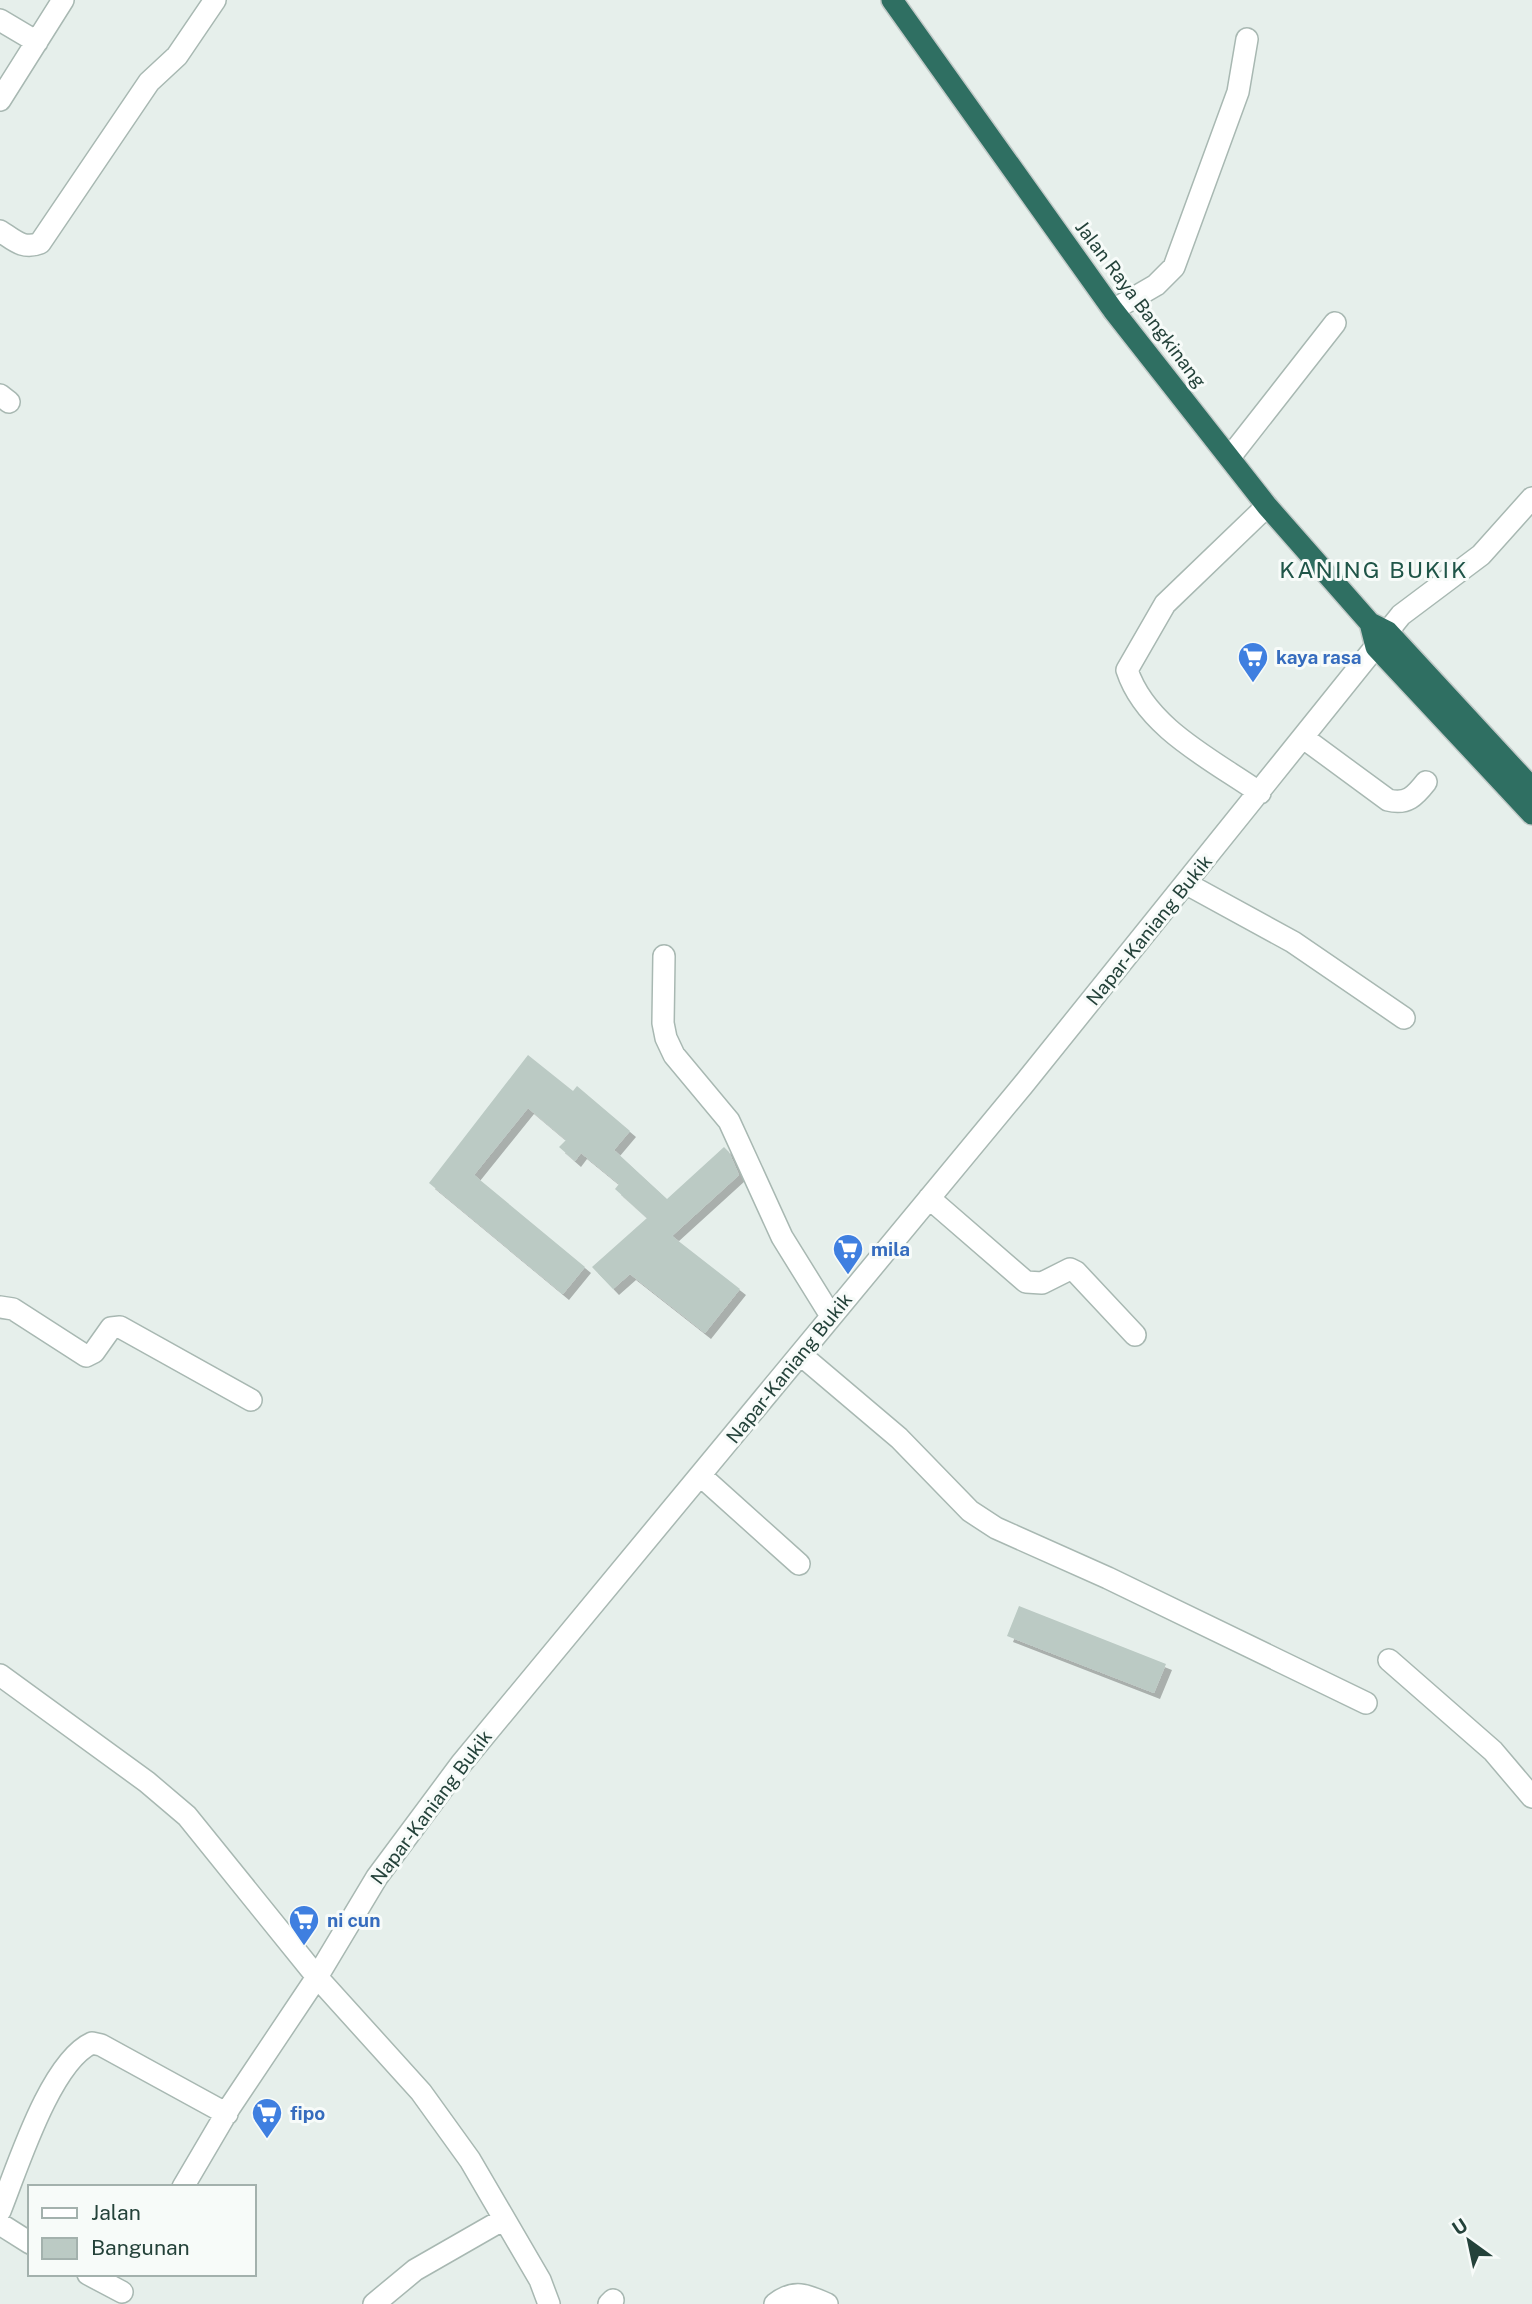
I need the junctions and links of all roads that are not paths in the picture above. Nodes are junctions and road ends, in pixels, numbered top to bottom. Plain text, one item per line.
1 (63, 0) edge
2 (215, 0) edge
3 (892, 0) edge
4 (0, 20) edge
5 (1247, 39) dead end
6 (37, 42) junction
7 (0, 100) edge
8 (0, 231) edge
9 (1113, 310) junction
10 (1335, 323) dead end
11 (1230, 457) junction
12 (1532, 498) edge
13 (1266, 506) junction
14 (1378, 634) junction
15 (1305, 739) junction
16 (1426, 782) dead end
17 (1532, 788) edge
18 (1260, 793) junction
19 (1532, 814) edge
20 (1187, 884) junction
21 (664, 956) dead end
22 (1404, 1018) dead end
23 (929, 1198) junction
24 (0, 1307) edge
25 (831, 1316) junction
26 (1135, 1335) dead end
27 (801, 1354) junction
28 (251, 1400) dead end
29 (701, 1476) junction
30 (799, 1564) dead end
31 (1389, 1660) dead end
32 (0, 1675) edge
33 (1366, 1703) dead end
34 (1532, 1797) edge
35 (317, 1977) junction
36 (227, 2114) junction
37 (184, 2185) edge
38 (0, 2211) edge
39 (503, 2220) junction
40 (0, 2224) edge
41 (28, 2243) edge
42 (92, 2276) edge
43 (123, 2290) edge
44 (374, 2304) edge
45 (549, 2304) edge
46 (775, 2304) edge
47 (827, 2304) edge

1 - 6 street
2 - 8 street
3 - 9 highway, Jalan Raya Bangkinang
4 - 6 street
5 - 9 street
6 - 7 street
9 - 11 highway, Jalan Raya Bangkinang
10 - 11 street
11 - 13 highway, Jalan Raya Bangkinang
12 - 14 street, Napar-Kaniang Bukik
13 - 14 highway, Jalan Raya Bangkinang
13 - 18 street
14 - 15 street, Napar-Kaniang Bukik
14 - 17 highway, Jalan Raya Bangkinang
14 - 19 highway, Jalan Raya Bangkinang
15 - 16 street
15 - 18 street, Napar-Kaniang Bukik
18 - 20 street, Napar-Kaniang Bukik
20 - 22 street
20 - 23 street, Napar-Kaniang Bukik
21 - 25 street
23 - 25 street, Napar-Kaniang Bukik
23 - 26 street
24 - 28 street
25 - 27 street, Napar-Kaniang Bukik
27 - 29 street, Napar-Kaniang Bukik
27 - 33 street
29 - 30 street
29 - 35 street, Napar-Kaniang Bukik
31 - 34 street
32 - 35 street
35 - 36 street, Napar-Kaniang Bukik
35 - 39 street
36 - 37 street, Napar-Kaniang Bukik
36 - 38 street
39 - 44 street
39 - 45 street
40 - 41 street
42 - 43 street
46 - 47 street

